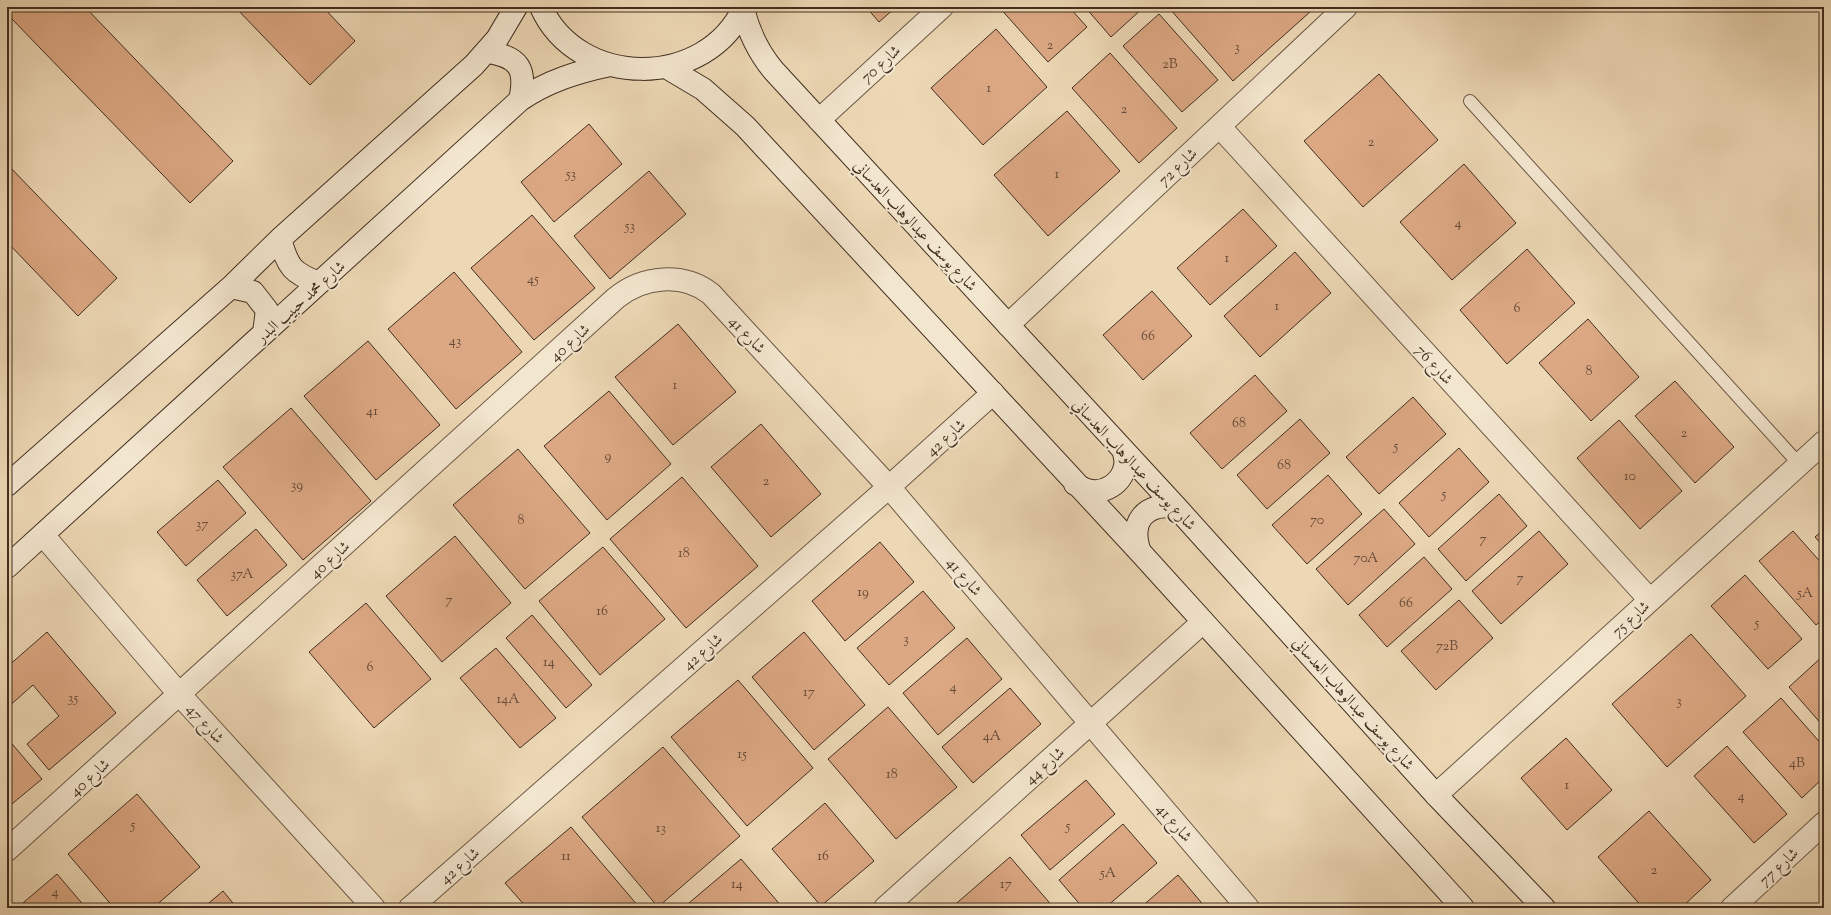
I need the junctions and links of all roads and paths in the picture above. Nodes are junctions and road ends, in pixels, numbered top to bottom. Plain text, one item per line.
1 (516, 7) edge
2 (541, 7) edge
3 (942, 7) edge
4 (1346, 7) edge
5 (744, 8) edge
6 (488, 52) junction
7 (610, 65) junction
8 (666, 67) junction
9 (520, 100) junction
10 (1470, 101) dead end
11 (819, 120) junction
12 (1220, 127) junction
13 (280, 239) junction
14 (657, 280) joint
15 (319, 283) junction
16 (231, 287) junction
17 (1008, 325) junction
18 (264, 333) junction
19 (993, 393) junction
20 (1824, 442) edge
21 (1124, 453) junction
22 (1800, 465) junction
23 (1076, 484) junction
24 (7, 485) edge
25 (889, 487) junction
26 (1176, 507) junction
27 (42, 534) junction
28 (1140, 552) junction
29 (7, 567) edge
30 (1650, 600) junction
31 (1203, 622) junction
32 (180, 695) junction
33 (1090, 724) junction
34 (1436, 794) junction
35 (1824, 823) edge
36 (7, 850) edge
37 (374, 908) edge
38 (410, 908) edge
39 (885, 908) edge
40 (1248, 908) edge
41 (1463, 908) edge
42 (1544, 908) edge
43 (1732, 908) edge

1 - 6 street
2 - 7 street
3 - 11 street, شارع 70
4 - 12 street, شارع 72
5 - 8 street
5 - 11 street, شارع يوسف عبدالوهاب العدساني
6 - 9 street
6 - 13 street
7 - 8 street
7 - 9 street, شارع محمد حبيب البدر
8 - 19 street
9 - 15 street, شارع محمد حبيب البدر
10 - 22 lane
11 - 17 street, شارع يوسف عبدالوهاب العدساني
12 - 17 street, شارع 72
12 - 30 street, شارع 76
13 - 15 street
13 - 16 street
14 - 25 street, شارع 41
14 - 32 street, شارع 40
15 - 18 street, شارع محمد حبيب البدر
16 - 18 street
16 - 24 street
17 - 21 street, شارع يوسف عبدالوهاب العدساني
18 - 27 street, شارع محمد حبيب البدر
19 - 23 street
19 - 25 street, شارع 42
20 - 22 street, شارع 75
21 - 23 street
21 - 26 street, شارع يوسف عبدالوهاب العدساني
22 - 30 street, شارع 75
23 - 28 street
25 - 33 street, شارع 41
25 - 38 street, شارع 42
26 - 28 street
26 - 34 street, شارع يوسف عبدالوهاب العدساني
27 - 29 street, شارع محمد حبيب البدر
27 - 32 street, شارع 47
28 - 31 street
30 - 34 street, شارع 75
31 - 33 street, شارع 44
31 - 41 street
32 - 36 street, شارع 40
32 - 37 street, شارع 47
33 - 39 street, شارع 44
33 - 40 street, شارع 41
34 - 42 street, شارع يوسف عبدالوهاب العدساني
35 - 43 street, شارع 77

